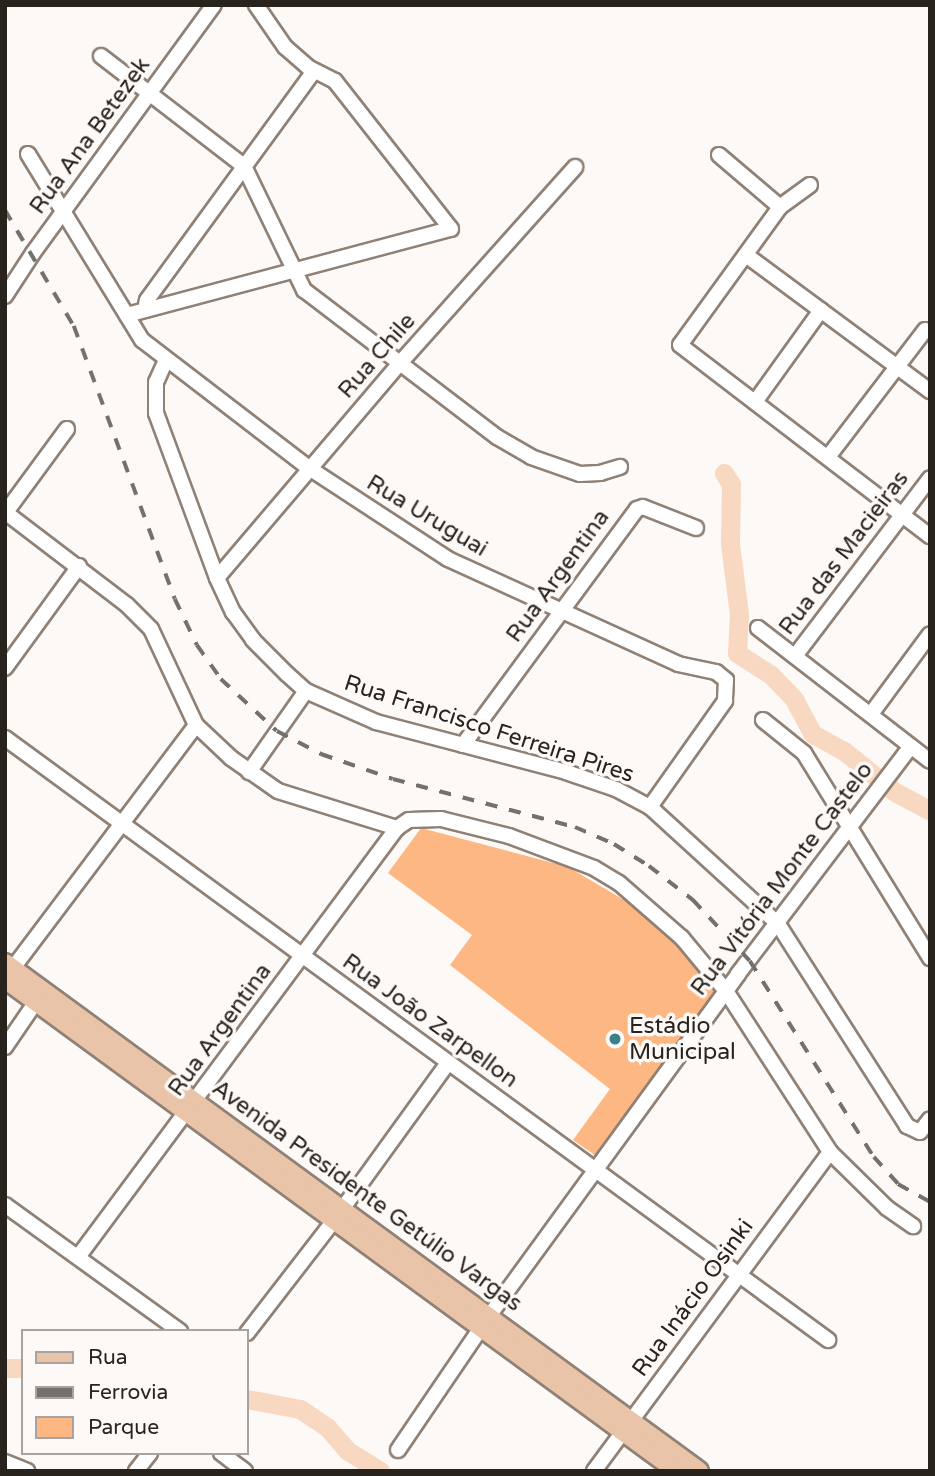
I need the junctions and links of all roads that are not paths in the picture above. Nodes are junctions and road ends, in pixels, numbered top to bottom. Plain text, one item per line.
1 (214, 5) edge
2 (256, 5) edge
3 (101, 56) dead end
4 (314, 71) junction
5 (150, 93) junction
6 (28, 154) dead end
7 (719, 155) dead end
8 (244, 166) junction
9 (575, 167) dead end
10 (810, 185) dead end
11 (780, 207) junction
12 (63, 211) junction
13 (746, 255) junction
14 (295, 269) junction
15 (5, 296) edge
16 (145, 310) junction
17 (821, 310) junction
18 (127, 315) junction
19 (925, 330) dead end
20 (166, 360) junction
21 (400, 363) junction
22 (897, 367) junction
23 (930, 391) edge
24 (755, 402) junction
25 (67, 429) dead end
26 (828, 457) junction
27 (620, 467) dead end
28 (309, 468) junction
29 (930, 478) edge
30 (6, 512) edge
31 (903, 515) junction
32 (696, 528) dead end
33 (930, 536) edge
34 (79, 566) junction
35 (217, 578) junction
36 (561, 610) junction
37 (758, 628) dead end
38 (930, 634) edge
39 (795, 656) junction
40 (5, 668) edge
41 (306, 691) junction
42 (870, 714) junction
43 (763, 720) dead end
44 (196, 725) junction
45 (5, 737) edge
46 (463, 745) junction
47 (910, 747) junction
48 (930, 761) edge
49 (249, 772) junction
50 (650, 807) junction
51 (122, 822) junction
52 (848, 827) junction
53 (397, 828) junction
54 (778, 925) junction
55 (303, 955) junction
56 (930, 958) edge
57 (8, 970) edge
58 (726, 991) junction
59 (40, 997) junction
60 (5, 1047) edge
61 (447, 1063) junction
62 (192, 1107) junction
63 (930, 1119) edge
64 (830, 1152) junction
65 (596, 1171) junction
66 (5, 1205) edge
67 (339, 1214) junction
68 (913, 1226) dead end
69 (78, 1257) junction
70 (737, 1275) junction
71 (486, 1321) junction
72 (177, 1329) edge
73 (248, 1332) edge
74 (828, 1340) dead end
75 (628, 1426) junction
76 (398, 1450) dead end
77 (148, 1455) edge
78 (224, 1455) edge
79 (5, 1462) edge
80 (27, 1471) edge
81 (136, 1471) edge
82 (245, 1471) edge
83 (594, 1471) edge
84 (677, 1471) edge
85 (699, 1471) edge

1 - 5 street, Rua Ana Betezek
2 - 4 street
3 - 5 street
4 - 8 street
4 - 14 street
5 - 8 street
5 - 12 street, Rua Ana Betezek
6 - 12 street, Rua Uruguai
7 - 11 street
8 - 14 street
8 - 16 street
9 - 21 street, Rua Chile
10 - 11 street
11 - 13 street
12 - 15 street, Rua Ana Betezek
12 - 18 street, Rua Uruguai
13 - 17 street
13 - 24 street
14 - 16 street
14 - 21 street
16 - 18 street
17 - 22 street
17 - 24 street
18 - 20 street, Rua Uruguai
19 - 22 street
20 - 28 street, Rua Uruguai
20 - 35 street, Rua Francisco Ferreira Pires
21 - 27 street
21 - 28 street, Rua Chile
22 - 23 street
22 - 26 street
24 - 26 street
25 - 30 street
26 - 31 street
28 - 35 street, Rua Chile
28 - 36 street, Rua Uruguai
29 - 31 street, Rua das Macieiras
30 - 34 street
31 - 33 street
31 - 39 street, Rua das Macieiras
32 - 36 street, Rua Argentina
34 - 40 street
34 - 44 street
35 - 41 street, Rua Francisco Ferreira Pires
36 - 46 street, Rua Argentina
36 - 50 street, Rua Uruguai
37 - 39 street
38 - 42 street
39 - 42 street
41 - 46 street, Rua Francisco Ferreira Pires
41 - 49 street
42 - 47 street
43 - 52 street
44 - 49 street
44 - 51 street
45 - 51 street, Rua João Zarpellon
46 - 50 street, Rua Francisco Ferreira Pires
47 - 48 street
47 - 52 street, Rua Vitória Monte Castelo
49 - 53 street
50 - 54 street, Rua Francisco Ferreira Pires
51 - 55 street, Rua João Zarpellon
51 - 57 street
52 - 54 street, Rua Vitória Monte Castelo
52 - 56 street
53 - 55 street, Rua Argentina
53 - 58 street
54 - 58 street, Rua Vitória Monte Castelo
54 - 63 street, Rua Francisco Ferreira Pires
55 - 61 street, Rua João Zarpellon
55 - 62 street, Rua Argentina
57 - 59 main road, Avenida Presidente Getúlio Vargas
58 - 64 street
58 - 65 street, Rua Vitória Monte Castelo
59 - 60 street
59 - 62 main road, Avenida Presidente Getúlio Vargas
61 - 65 street, Rua João Zarpellon
61 - 67 street
62 - 67 main road, Avenida Presidente Getúlio Vargas
62 - 69 street, Rua Argentina
64 - 68 street
64 - 70 street, Rua Inácio Osinki
65 - 70 street, Rua João Zarpellon
65 - 71 street, Rua Vitória Monte Castelo
66 - 69 street
67 - 71 main road, Avenida Presidente Getúlio Vargas
67 - 73 street
69 - 72 street
70 - 74 street, Rua João Zarpellon
70 - 75 street, Rua Inácio Osinki
71 - 75 main road, Avenida Presidente Getúlio Vargas
71 - 76 street, Rua Vitória Monte Castelo
75 - 83 street, Rua Inácio Osinki
75 - 84 main road, Avenida Presidente Getúlio Vargas
75 - 85 main road, Avenida Presidente Getúlio Vargas
77 - 81 street
78 - 82 street
79 - 80 street

